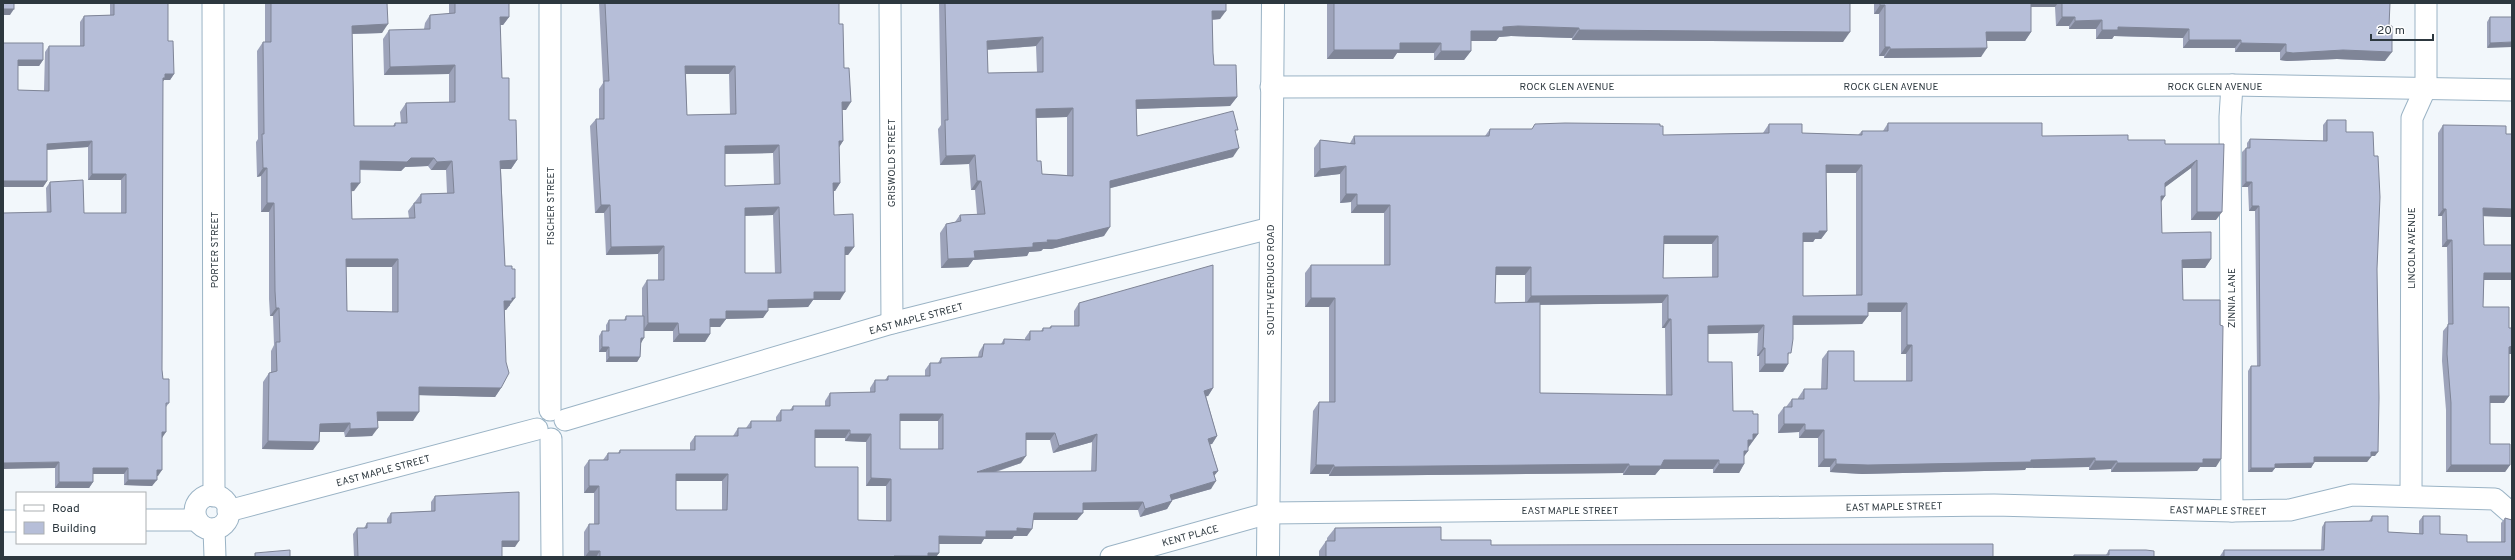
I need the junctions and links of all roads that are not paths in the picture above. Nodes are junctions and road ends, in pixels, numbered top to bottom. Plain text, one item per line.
1 (213, 3) edge
2 (550, 3) edge
3 (890, 3) edge
4 (1273, 3) edge
5 (2426, 3) edge
6 (2232, 85) junction
7 (1271, 87) junction
8 (2426, 87) junction
9 (2512, 90) edge
10 (1271, 228) junction
11 (892, 323) junction
12 (557, 415) junction
13 (544, 434) junction
14 (214, 496) junction
15 (2411, 496) junction
16 (228, 511) junction
17 (2232, 511) junction
18 (1269, 513) junction
19 (2512, 514) edge
20 (16, 520) edge
21 (146, 520) edge
22 (3, 521) edge
23 (205, 524) junction
24 (215, 557) edge
25 (552, 557) edge
26 (1111, 557) edge
27 (1268, 557) edge

1 - 14 street, PORTER STREET
2 - 12 street, FISCHER STREET
3 - 11 street, GRISWOLD STREET
4 - 7 main road, SOUTH VERDUGO ROAD
5 - 8 street, LINCOLN AVENUE
6 - 7 street, ROCK GLEN AVENUE
6 - 8 street, ROCK GLEN AVENUE
6 - 17 street, ZINNIA LANE
7 - 10 main road, SOUTH VERDUGO ROAD
8 - 9 street, ROCK GLEN AVENUE
8 - 15 street, LINCOLN AVENUE
10 - 11 street, EAST MAPLE STREET
10 - 18 main road, SOUTH VERDUGO ROAD
11 - 12 street, EAST MAPLE STREET
12 - 13 street
13 - 16 street, EAST MAPLE STREET
13 - 25 street
14 - 16 street
14 - 23 street
15 - 17 street, EAST MAPLE STREET
15 - 19 street, EAST MAPLE STREET
16 - 23 street
17 - 18 street, EAST MAPLE STREET
18 - 26 street, KENT PLACE
18 - 27 main road, SOUTH VERDUGO ROAD
20 - 22 street
21 - 23 street
23 - 24 street

